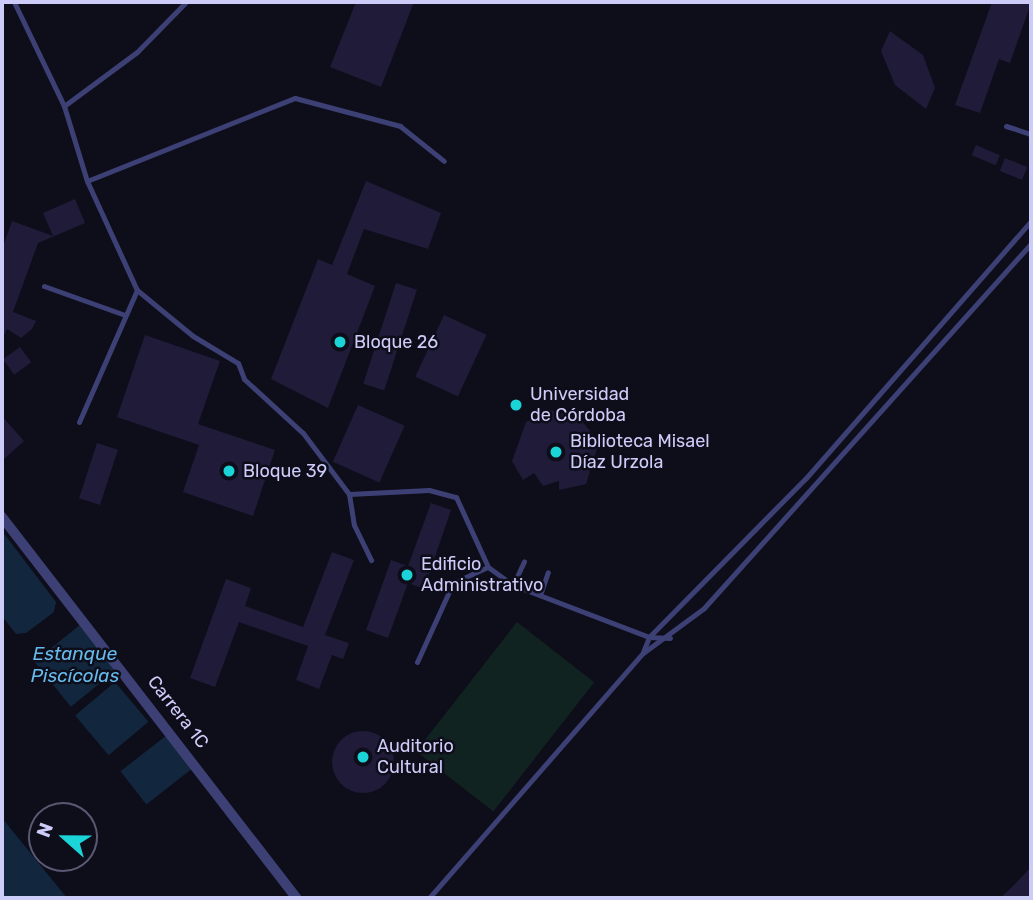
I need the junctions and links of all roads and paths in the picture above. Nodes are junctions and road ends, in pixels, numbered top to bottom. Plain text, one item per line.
1 (14, 2) edge
2 (186, 2) edge
3 (64, 106) junction
4 (1006, 125) dead end
5 (1031, 134) edge
6 (444, 160) dead end
7 (88, 181) junction
8 (1031, 221) edge
9 (1015, 240) junction
10 (1029, 247) edge
11 (44, 286) dead end
12 (137, 290) junction
13 (125, 315) junction
14 (910, 359) junction
15 (921, 367) junction
16 (79, 422) dead end
17 (349, 494) junction
18 (2, 517) edge
19 (371, 560) dead end
20 (524, 561) dead end
21 (488, 567) junction
22 (548, 572) dead end
23 (513, 585) junction
24 (540, 595) junction
25 (649, 637) junction
26 (670, 638) junction
27 (643, 653) junction
28 (417, 662) dead end
29 (297, 898) edge
30 (429, 898) edge

1 - 3 lane
2 - 3 lane
3 - 7 lane
4 - 5 lane
6 - 7 lane
7 - 12 lane
8 - 9 lane
9 - 10 lane
9 - 14 lane
10 - 15 lane
11 - 13 lane
12 - 13 lane
12 - 17 lane
13 - 16 lane
14 - 15 lane
14 - 25 lane
15 - 26 lane
17 - 19 lane
17 - 21 lane
18 - 29 street, Carrera 1C
20 - 23 lane
21 - 23 lane
21 - 28 lane
22 - 24 lane
23 - 24 lane
24 - 25 lane
25 - 26 lane
25 - 27 lane
26 - 27 lane
27 - 30 lane

